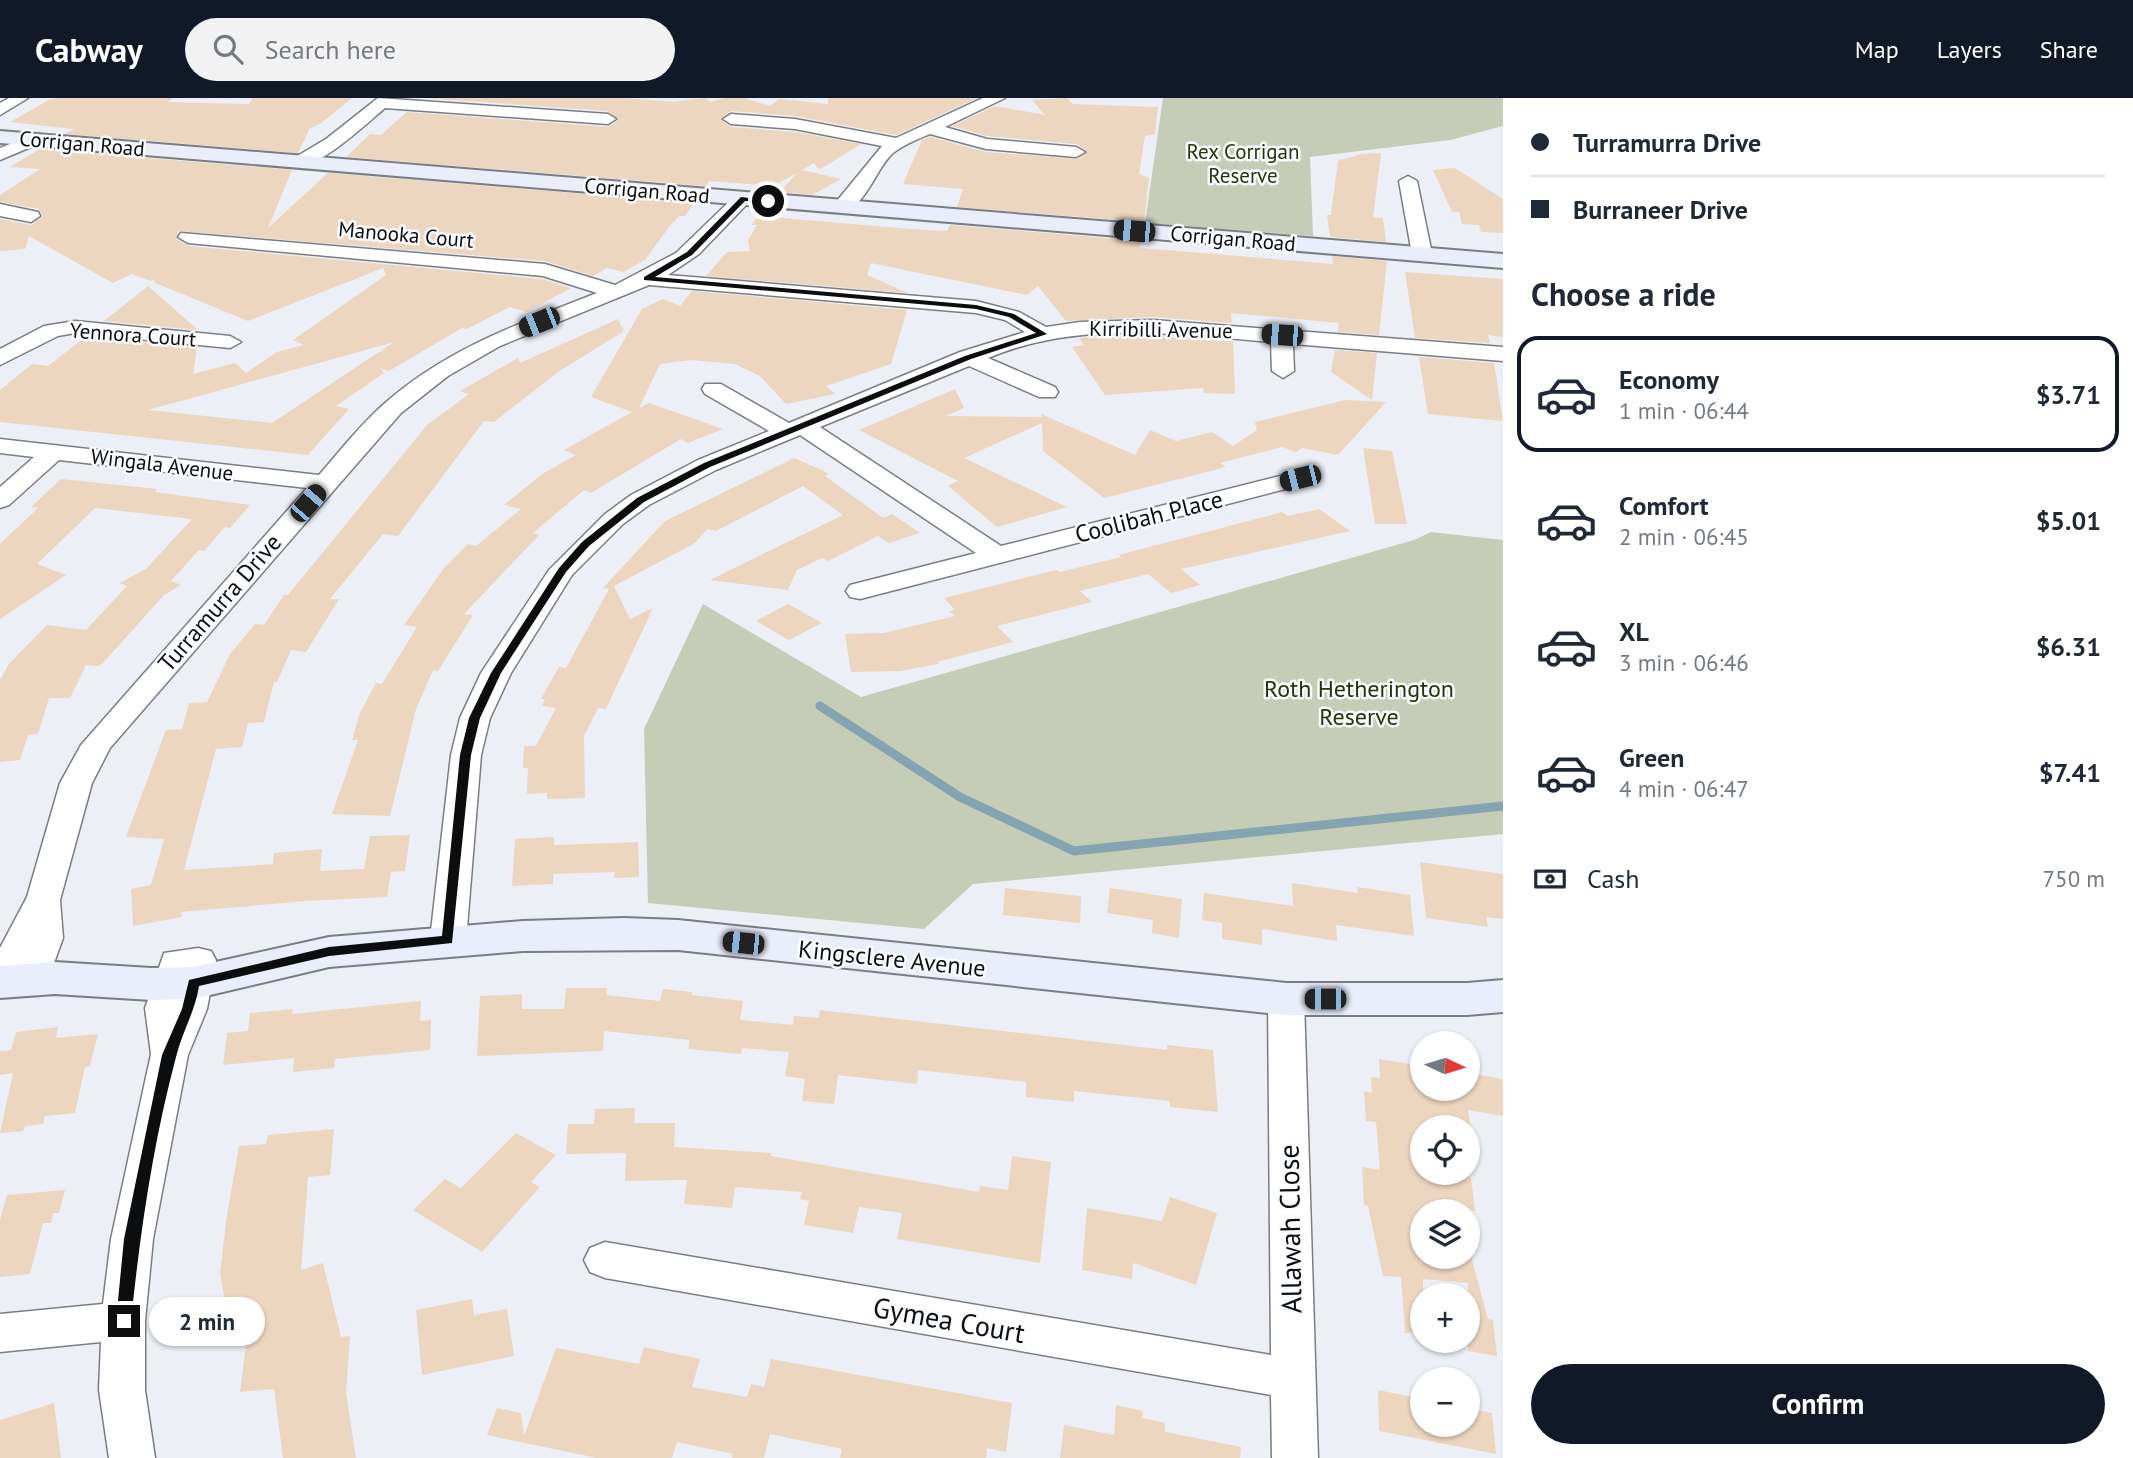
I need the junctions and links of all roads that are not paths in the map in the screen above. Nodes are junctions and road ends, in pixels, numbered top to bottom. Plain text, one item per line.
1 (20, 98) edge
2 (997, 98) edge
3 (385, 100) edge
4 (0, 110) edge
5 (608, 119) dead end
6 (731, 119) dead end
7 (929, 128) junction
8 (896, 143) junction
9 (10, 145) edge
10 (1076, 152) dead end
11 (307, 163) junction
12 (1408, 181) dead end
13 (728, 205) junction
14 (852, 207) junction
15 (0, 211) edge
16 (31, 216) dead end
17 (188, 237) dead end
18 (1422, 254) junction
19 (1503, 261) edge
20 (647, 279) junction
21 (618, 293) junction
22 (1043, 334) junction
23 (1282, 335) junction
24 (230, 342) dead end
25 (1503, 354) edge
26 (968, 357) junction
27 (0, 358) edge
28 (1283, 371) dead end
29 (713, 389) dead end
30 (1046, 392) dead end
31 (795, 429) junction
32 (0, 446) edge
33 (54, 452) junction
34 (1300, 478) dead end
35 (325, 483) junction
36 (0, 500) edge
37 (998, 555) junction
38 (860, 591) dead end
39 (447, 940) junction
40 (15, 970) edge
41 (184, 972) junction
42 (1503, 979) edge
43 (1503, 996) edge
44 (1286, 999) junction
45 (1372, 1000) junction
46 (605, 1260) dead end
47 (124, 1321) junction
48 (0, 1333) edge
49 (1293, 1379) junction
50 (132, 1458) edge
51 (1295, 1458) edge

1 - 4 street
2 - 7 street
3 - 5 street
3 - 11 street
6 - 8 street
7 - 8 street
7 - 10 street
8 - 14 street
9 - 11 main road, Corrigan Road
11 - 13 main road, Corrigan Road
12 - 18 street
13 - 14 main road, Corrigan Road
13 - 20 street, Turramurra Drive
14 - 18 main road, Corrigan Road
15 - 16 street
17 - 21 street, Manooka Court
18 - 19 main road, Corrigan Road
20 - 21 street, Turramurra Drive
20 - 22 street
21 - 35 street, Turramurra Drive
22 - 23 street, Kirribilli Avenue
22 - 26 street, Kirribilli Avenue
23 - 25 street, Kirribilli Avenue
23 - 28 street
24 - 27 street, Yennora Court
26 - 30 street
26 - 31 street, Kirribilli Avenue
29 - 31 street
31 - 37 street
31 - 39 street, Kirribilli Avenue
32 - 33 street, Wingala Avenue
33 - 35 street, Wingala Avenue
33 - 36 street
34 - 37 street, Coolibah Place
35 - 40 street, Turramurra Drive
37 - 38 street, Coolibah Place
39 - 41 main road, Kingsclere Avenue
39 - 44 main road, Kingsclere Avenue
40 - 41 main road, Kingsclere Avenue
41 - 47 street
42 - 45 main road, Kingsclere Avenue
43 - 45 main road, Kingsclere Avenue
44 - 45 main road, Kingsclere Avenue
44 - 49 street, Allawah Close
46 - 49 street, Gymea Court
47 - 48 street
47 - 50 street
49 - 51 street, Allawah Close

